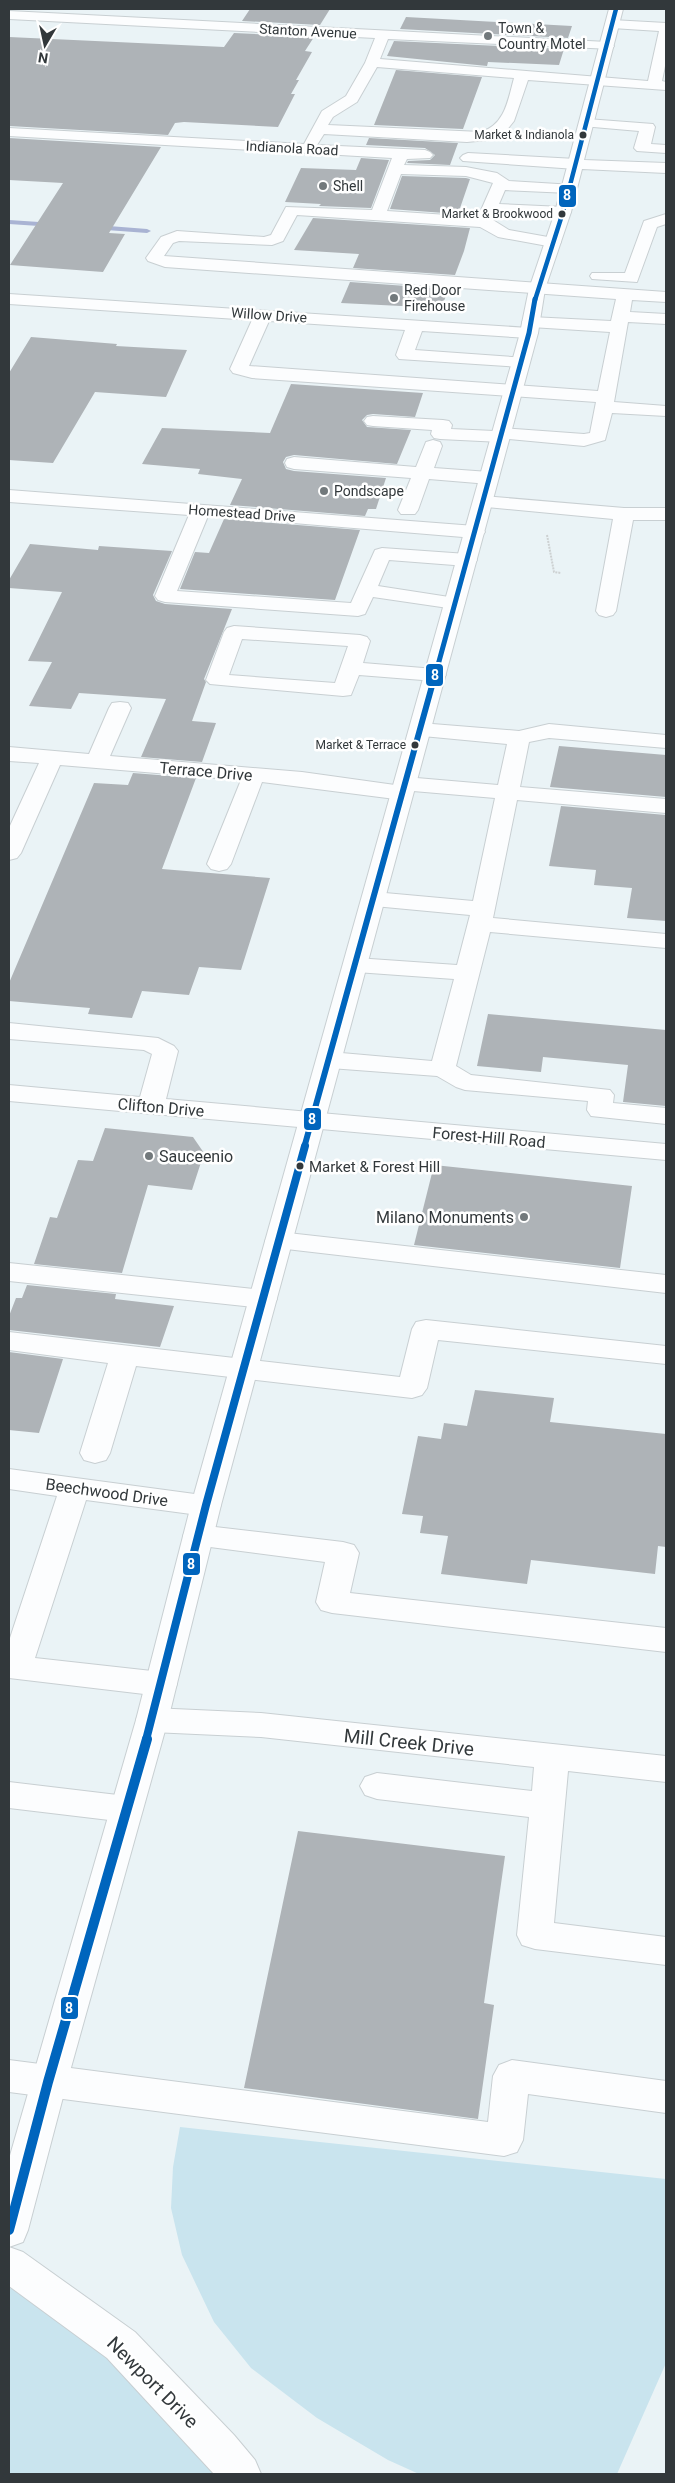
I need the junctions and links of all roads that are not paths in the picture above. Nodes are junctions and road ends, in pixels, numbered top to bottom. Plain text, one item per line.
1 (9, 15) edge
2 (612, 26) edge
3 (666, 27) edge
4 (666, 31) edge
5 (383, 35) junction
6 (372, 63) junction
7 (522, 76) junction
8 (598, 81) junction
9 (660, 86) edge
10 (657, 118) dead end
11 (588, 119) junction
12 (319, 129) junction
13 (9, 132) edge
14 (308, 150) junction
15 (666, 150) edge
16 (401, 154) junction
17 (666, 168) edge
18 (396, 170) junction
19 (500, 185) junction
20 (570, 188) junction
21 (664, 210) edge
22 (378, 214) junction
23 (487, 215) junction
24 (650, 224) junction
25 (666, 231) edge
26 (266, 242) junction
27 (553, 242) junction
28 (253, 268) junction
29 (579, 274) dead end
30 (546, 277) junction
31 (666, 282) edge
32 (628, 286) junction
33 (666, 297) edge
34 (9, 299) edge
35 (263, 315) junction
36 (666, 319) edge
37 (620, 321) junction
38 (415, 325) junction
39 (530, 327) junction
40 (521, 362) junction
41 (513, 390) junction
42 (604, 402) junction
43 (666, 411) edge
44 (373, 421) dead end
45 (501, 435) junction
46 (433, 446) dead end
47 (294, 463) dead end
48 (423, 473) junction
49 (486, 490) junction
50 (9, 496) edge
51 (201, 510) junction
52 (408, 510) dead end
53 (624, 514) junction
54 (666, 514) edge
55 (475, 532) junction
56 (467, 560) junction
57 (366, 590) junction
58 (455, 603) junction
59 (606, 610) dead end
60 (351, 668) junction
61 (435, 675) junction
62 (120, 708) dead end
63 (420, 730) junction
64 (519, 738) junction
65 (666, 741) edge
66 (9, 754) edge
67 (52, 758) junction
68 (96, 762) junction
69 (254, 775) junction
70 (404, 789) junction
71 (507, 792) junction
72 (666, 806) edge
73 (9, 853) edge
74 (219, 864) dead end
75 (374, 899) junction
76 (482, 917) junction
77 (666, 941) edge
78 (356, 965) junction
79 (468, 973) junction
80 (9, 1031) edge
81 (330, 1060) junction
82 (443, 1069) junction
83 (9, 1093) edge
84 (151, 1106) junction
85 (666, 1116) edge
86 (313, 1121) junction
87 (666, 1152) edge
88 (279, 1241) junction
89 (9, 1272) edge
90 (666, 1284) edge
91 (263, 1298) junction
92 (9, 1341) edge
93 (125, 1355) junction
94 (666, 1355) edge
95 (243, 1370) junction
96 (95, 1453) dead end
97 (9, 1480) edge
98 (75, 1487) junction
99 (206, 1505) junction
100 (198, 1536) junction
101 (666, 1640) edge
102 (13, 1668) edge
103 (161, 1684) junction
104 (152, 1720) junction
105 (552, 1758) junction
106 (666, 1769) edge
107 (376, 1786) dead end
108 (9, 1796) edge
109 (548, 1806) junction
110 (126, 1809) junction
111 (666, 1951) edge
112 (9, 2076) edge
113 (48, 2082) junction
114 (666, 2097) edge
115 (18, 2158) edge
116 (9, 2230) edge
117 (9, 2264) edge
118 (240, 2474) edge

1 - 5 street, Stanton Avenue
2 - 3 street, Stanton Avenue
2 - 5 street, Stanton Avenue
2 - 8 street
4 - 9 street
5 - 6 street
6 - 7 street
6 - 12 street
7 - 8 street
7 - 12 street
8 - 9 street
8 - 11 street
10 - 11 street
11 - 15 street
11 - 20 street
12 - 14 street
13 - 14 street, Indianola Road
14 - 16 street, Indianola Road
16 - 18 street
16 - 20 street, Indianola Road
17 - 20 street
18 - 19 street
18 - 22 street
19 - 20 street
19 - 23 street
20 - 23 street
20 - 27 street
21 - 24 street
22 - 23 street
22 - 26 street
23 - 27 street
24 - 25 street
24 - 32 street
26 - 28 street
26 - 28 street
27 - 30 street
28 - 30 street
29 - 32 street
30 - 32 street
30 - 39 street
31 - 32 street
32 - 33 street
32 - 37 street
34 - 35 street, Willow Drive
35 - 38 street, Willow Drive
35 - 41 street
36 - 37 street, Willow Drive
37 - 39 street, Willow Drive
37 - 42 street
38 - 39 street, Willow Drive
38 - 40 street
39 - 40 street
40 - 41 street
41 - 42 street
41 - 45 street
42 - 43 street
42 - 45 street
44 - 45 street
45 - 49 street
46 - 48 street
47 - 48 street
48 - 49 street
48 - 52 street
49 - 53 street
49 - 55 street
50 - 51 street, Homestead Drive
51 - 55 street, Homestead Drive
51 - 57 street
53 - 54 street
53 - 59 street
55 - 56 street
56 - 57 street
56 - 58 street
57 - 58 street
58 - 61 street
60 - 60 street
60 - 61 street
61 - 63 street
62 - 68 street
63 - 64 street
63 - 70 street
64 - 65 street
64 - 71 street
66 - 67 street, Terrace Drive
67 - 68 street, Terrace Drive
67 - 73 street
68 - 69 street, Terrace Drive
69 - 70 street, Terrace Drive
69 - 74 street
70 - 71 street, Terrace Drive
70 - 75 street
71 - 72 street, Terrace Drive
71 - 76 street
75 - 76 street
75 - 78 street
76 - 77 street
76 - 79 street
78 - 79 street
78 - 81 street
79 - 82 street
80 - 84 street
81 - 82 street
81 - 86 street
82 - 85 street
83 - 84 street, Clifton Drive
84 - 86 street, Clifton Drive
86 - 87 street, Forest-Hill Road
86 - 88 street
88 - 90 street
88 - 91 street
89 - 91 street
91 - 95 street
92 - 93 street
93 - 95 street
93 - 96 street
94 - 95 street
95 - 99 street
97 - 98 street, Beechwood Drive
98 - 99 street, Beechwood Drive
98 - 102 street
99 - 100 street
100 - 101 street
100 - 103 street
102 - 103 street
103 - 104 street
104 - 105 street, Mill Creek Drive
104 - 110 street
105 - 106 street, Mill Creek Drive
105 - 109 street
107 - 109 street
108 - 110 street
109 - 111 street
110 - 113 street
112 - 113 street
113 - 114 street
113 - 115 street
115 - 116 street
117 - 118 street, Newport Drive

